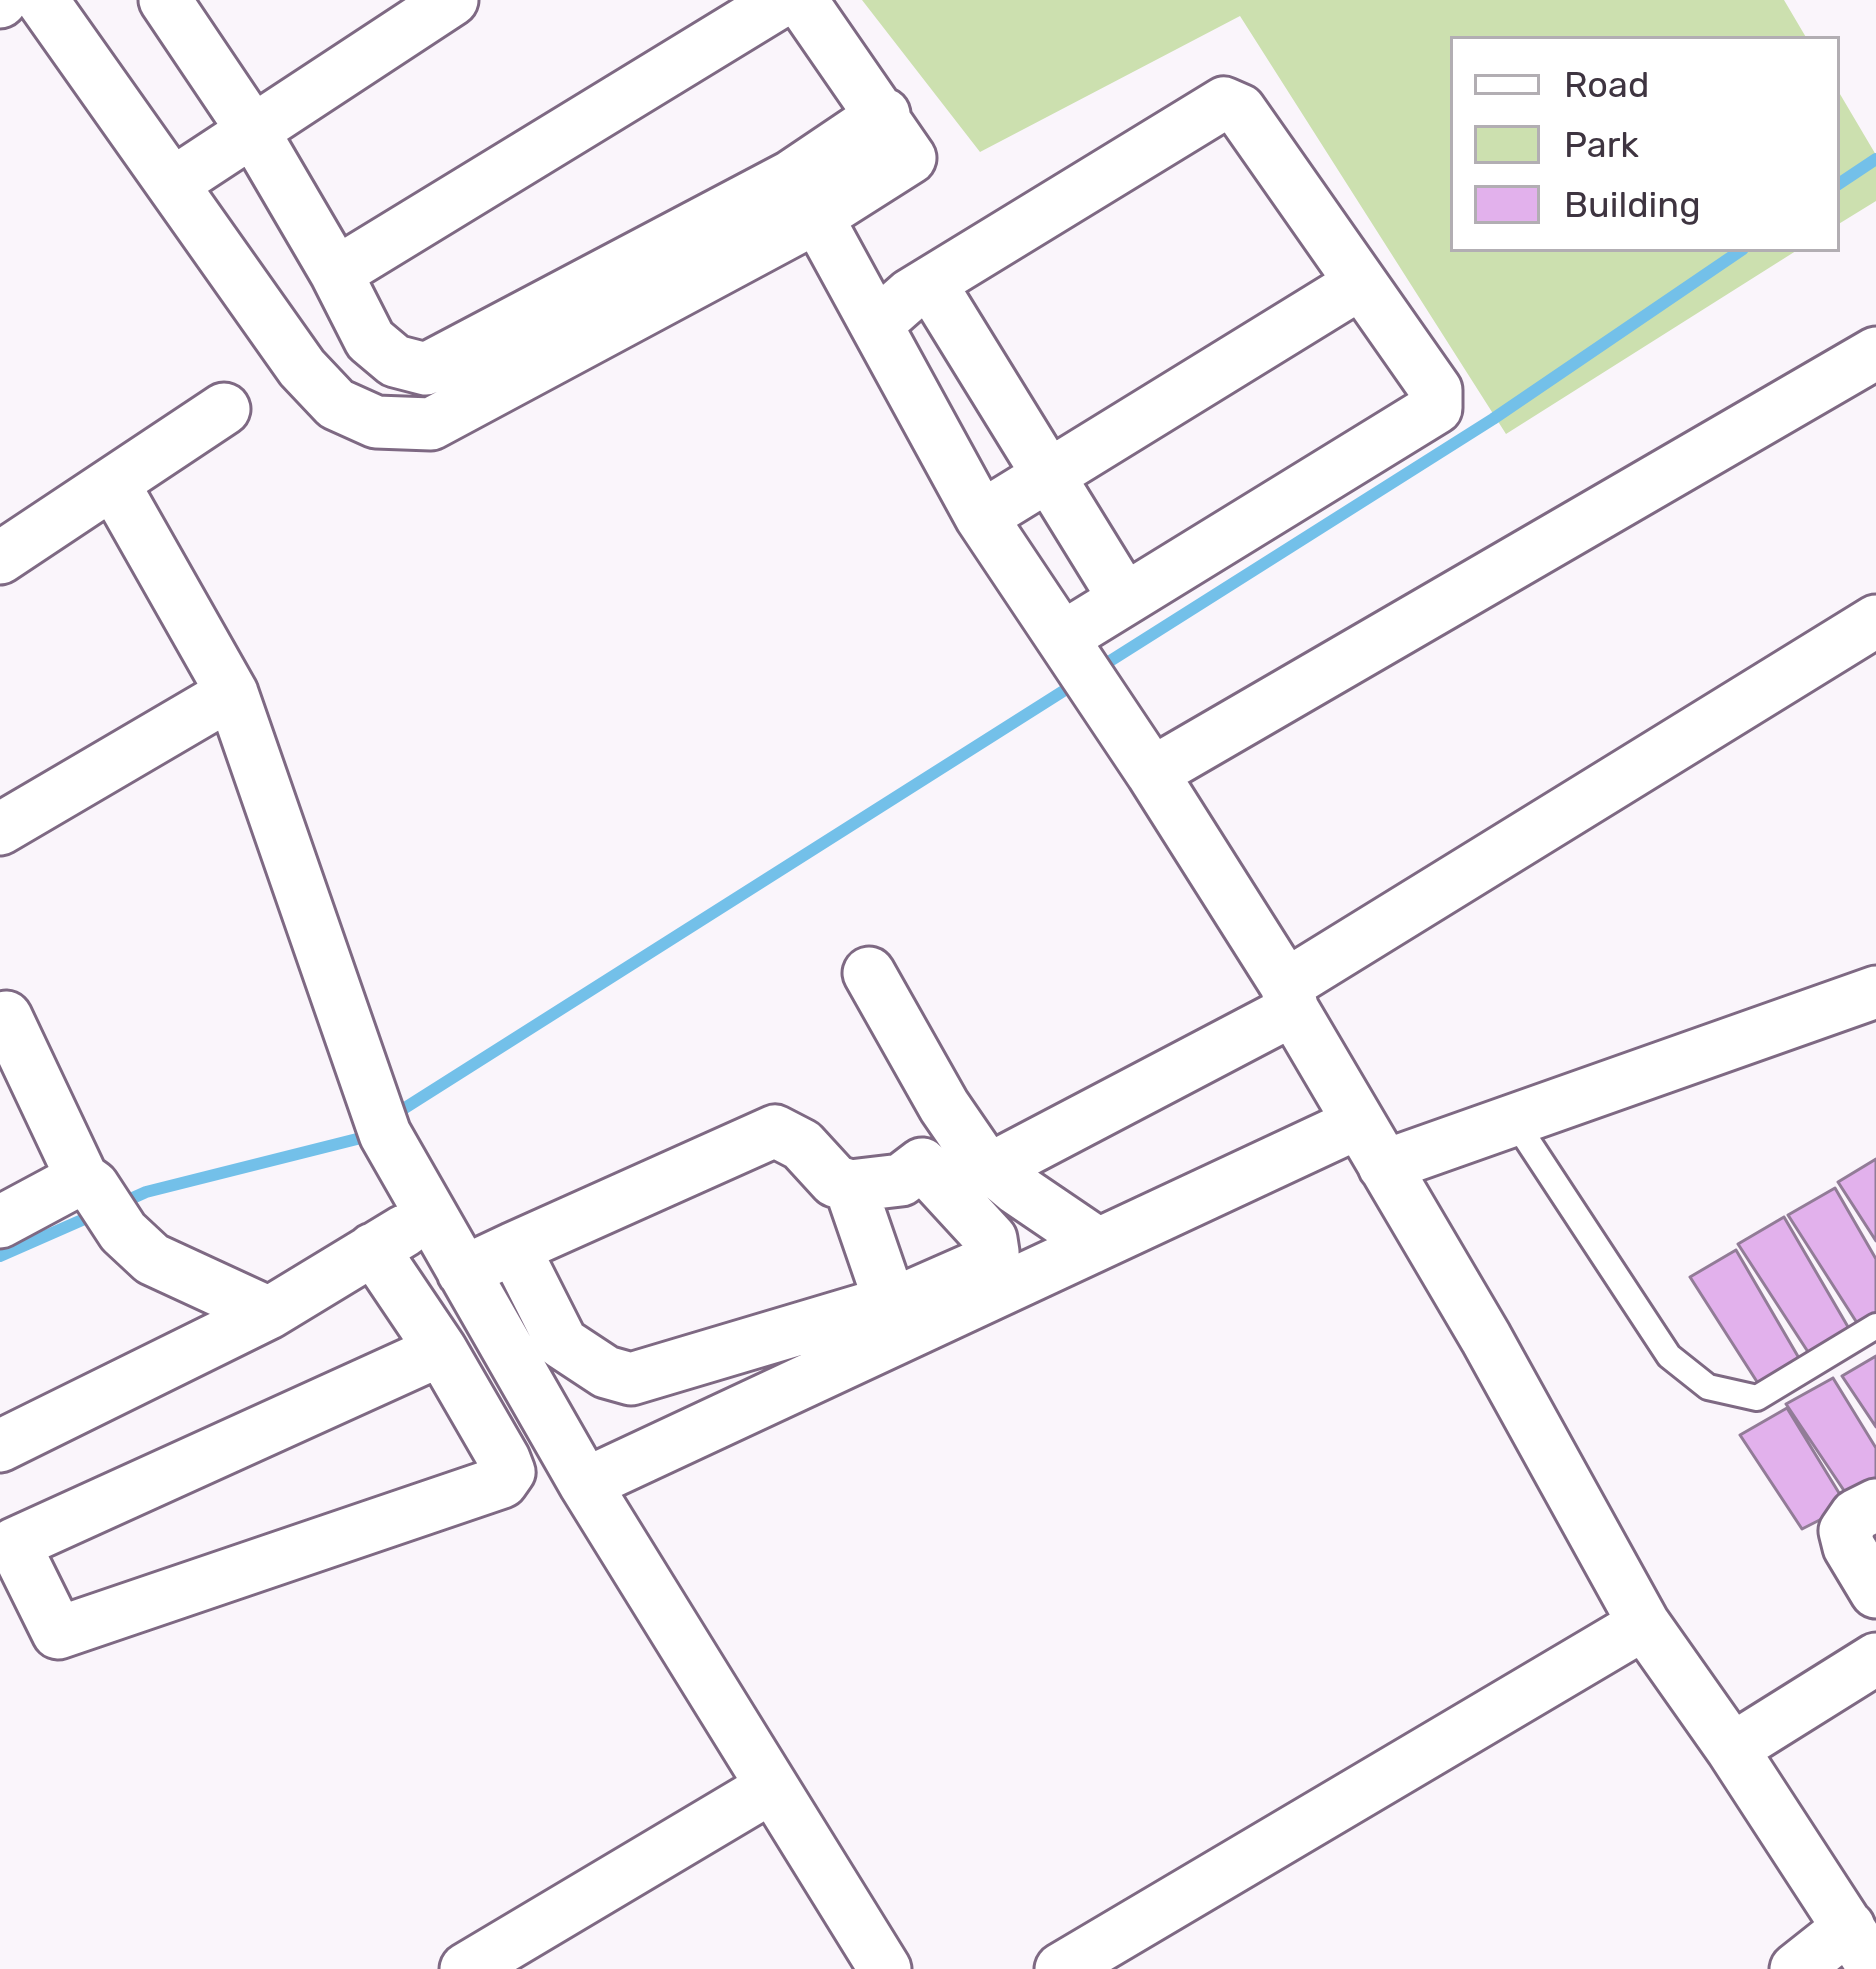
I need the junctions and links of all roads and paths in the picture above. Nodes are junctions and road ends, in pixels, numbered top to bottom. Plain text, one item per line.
1 (42, 0) edge
2 (165, 0) edge
3 (452, 0) edge
4 (782, 0) edge
5 (801, 0) edge
6 (884, 114) junction
7 (253, 131) junction
8 (172, 184) junction
9 (817, 217) junction
10 (336, 273) junction
11 (1361, 283) junction
12 (930, 284) junction
13 (876, 325) junction
14 (1876, 353) edge
15 (224, 409) dead end
16 (1047, 473) junction
17 (113, 483) junction
18 (981, 517) junction
19 (0, 558) edge
20 (1124, 598) junction
21 (1876, 621) edge
22 (1066, 643) junction
23 (232, 693) junction
24 (1152, 772) junction
25 (0, 829) edge
26 (869, 973) dead end
27 (1876, 992) edge
28 (1290, 997) junction
29 (0, 1019) edge
30 (1514, 1120) junction
31 (1358, 1123) junction
32 (1384, 1166) junction
33 (992, 1168) junction
34 (87, 1182) junction
35 (850, 1186) junction
36 (431, 1217) junction
37 (0, 1222) edge
38 (1098, 1244) junction
39 (514, 1248) junction
40 (374, 1250) junction
41 (463, 1272) junction
42 (910, 1307) junction
43 (269, 1313) junction
44 (1876, 1326) edge
45 (441, 1350) junction
46 (0, 1446) edge
47 (585, 1484) junction
48 (1876, 1505) edge
49 (1876, 1592) edge
50 (1644, 1624) junction
51 (1876, 1659) edge
52 (1732, 1749) junction
53 (770, 1788) junction
54 (1862, 1948) edge
55 (466, 1969) edge
56 (885, 1969) edge
57 (1061, 1969) edge
58 (1796, 1969) edge

1 - 8 street
2 - 7 street
3 - 7 street
4 - 10 street
5 - 6 street
6 - 9 street
6 - 10 street
7 - 8 street
7 - 10 street
8 - 9 street
9 - 13 street
11 - 12 street
11 - 16 street
11 - 20 street
12 - 13 street
12 - 16 street
13 - 18 street
14 - 24 street
15 - 17 street
16 - 18 street
16 - 20 street
17 - 19 street
17 - 23 street
18 - 22 street
20 - 22 street
21 - 28 street
22 - 24 street
23 - 25 street
23 - 36 street
24 - 28 street
26 - 33 street
27 - 30 street
28 - 31 street
28 - 33 street
29 - 34 street
30 - 32 street
30 - 44 lane
31 - 32 street
31 - 38 street
32 - 50 street
33 - 38 street
34 - 37 street
34 - 43 street
35 - 39 street
35 - 42 street
35 - 42 street
36 - 40 street
36 - 41 street
38 - 42 street
39 - 41 street
39 - 42 street
40 - 43 street
40 - 45 street
41 - 47 street
42 - 47 street
43 - 46 street
45 - 45 street
47 - 53 street
48 - 49 street
50 - 52 street
50 - 57 street
51 - 52 street
52 - 54 street
53 - 55 street
53 - 56 street
54 - 58 street

